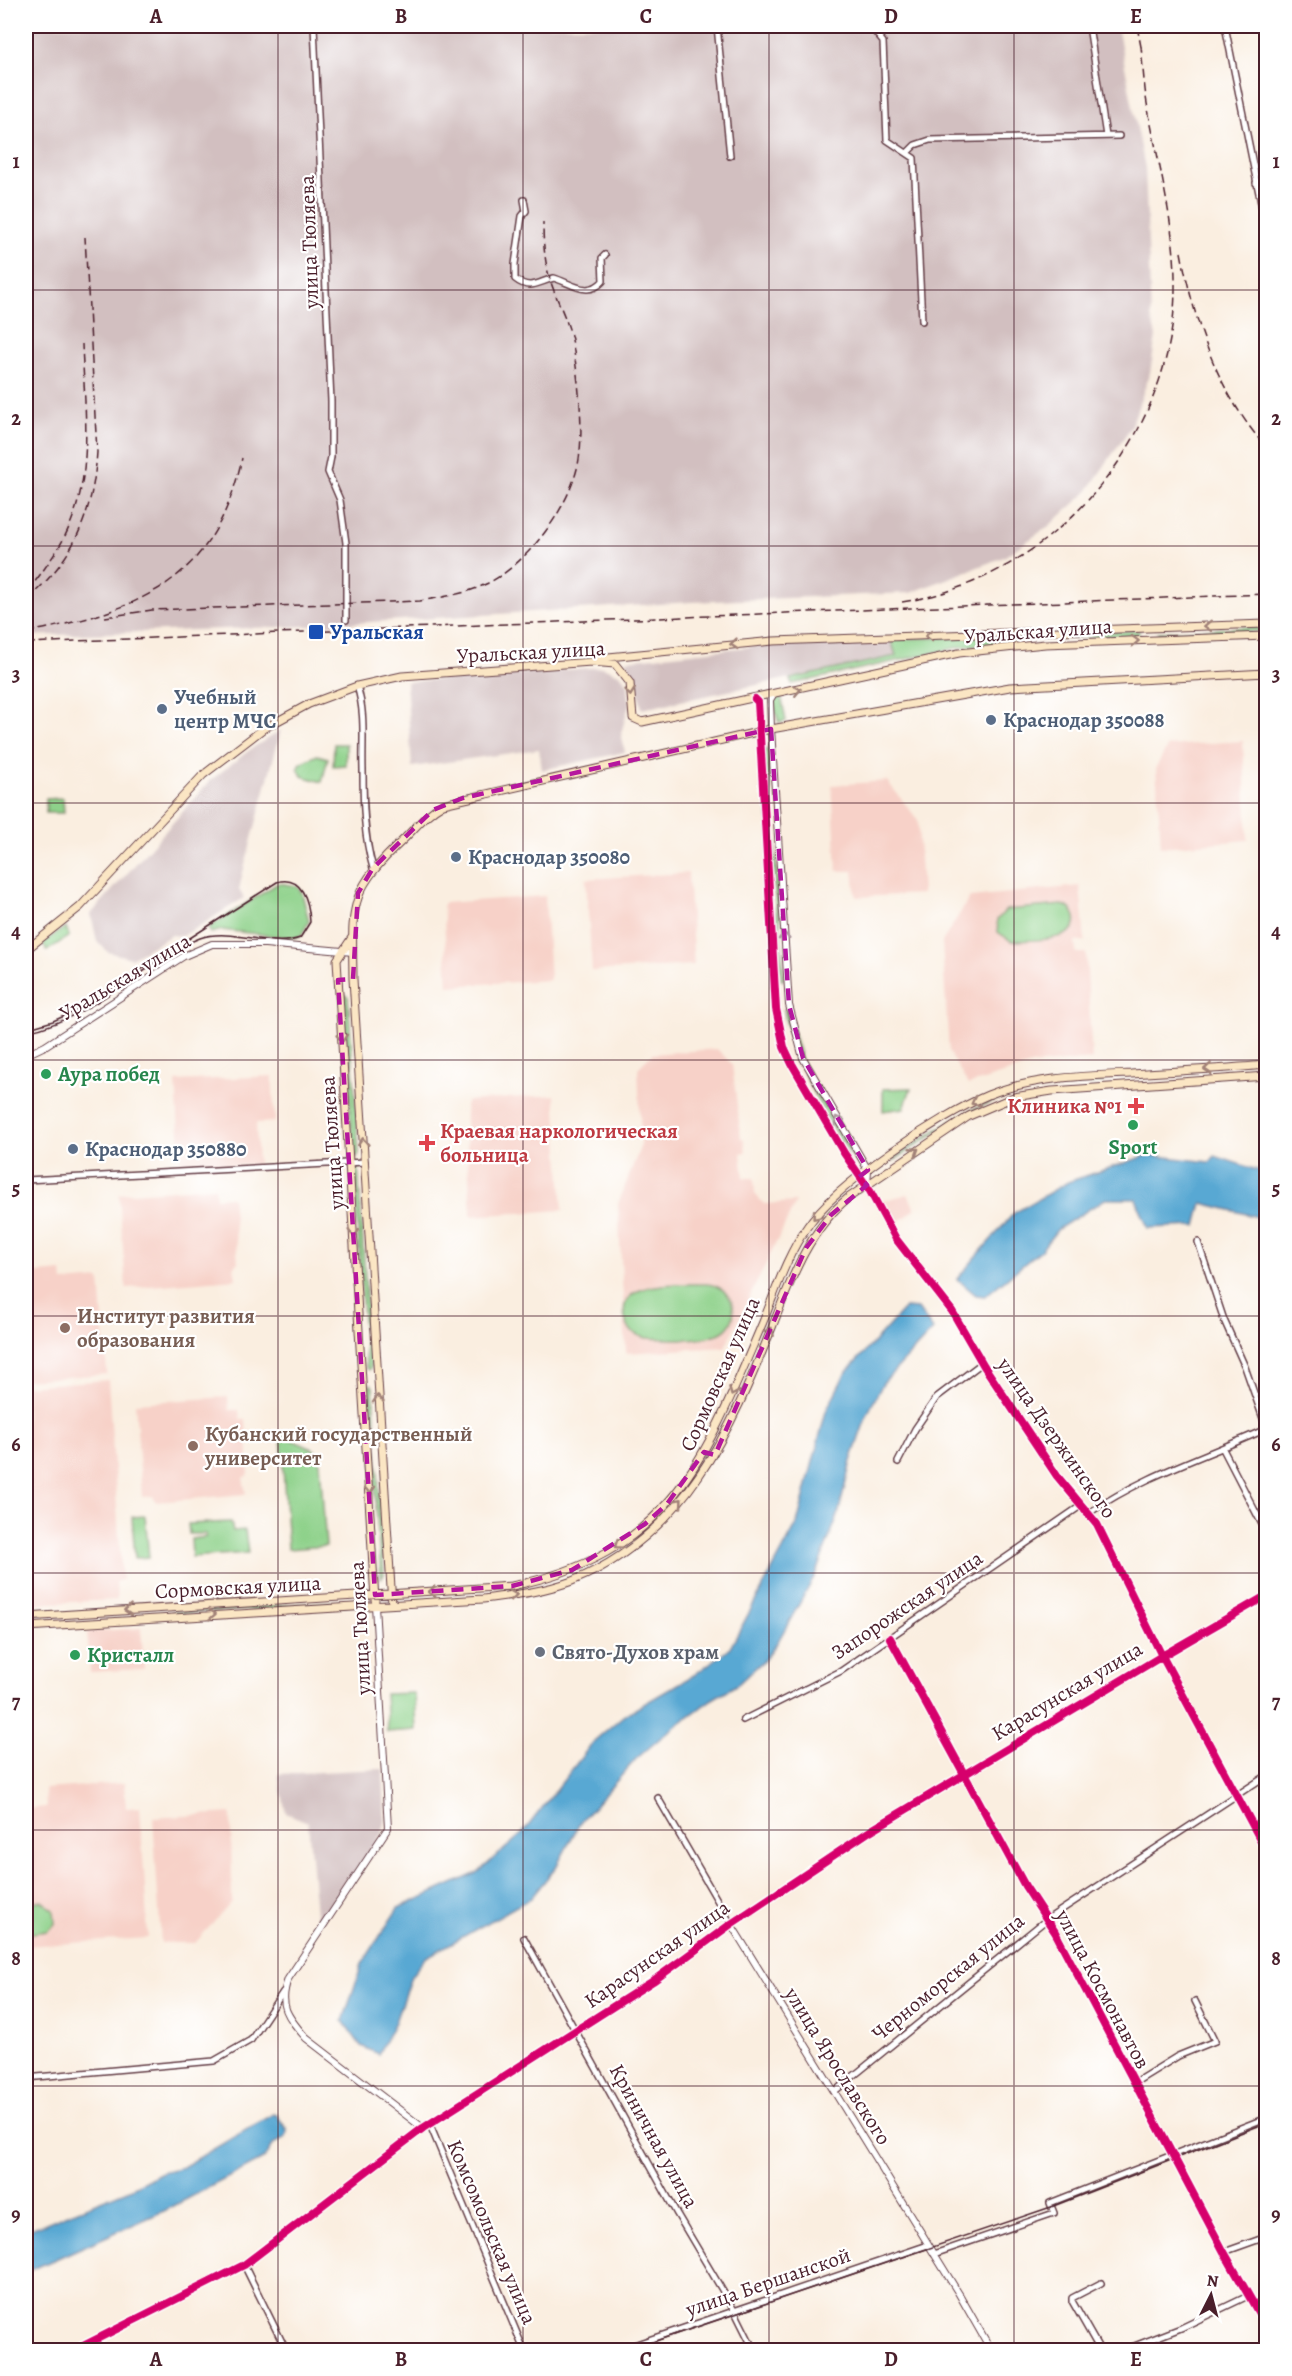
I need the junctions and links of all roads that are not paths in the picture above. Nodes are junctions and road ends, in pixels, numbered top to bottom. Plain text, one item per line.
1 (314, 26) edge
2 (717, 26) edge
3 (870, 26) edge
4 (1089, 26) edge
5 (1225, 26) edge
6 (1106, 136) junction
7 (1119, 136) dead end
8 (908, 152) junction
9 (730, 156) dead end
10 (1266, 181) edge
11 (1256, 183) junction
12 (524, 200) dead end
13 (1266, 228) edge
14 (605, 255) dead end
15 (922, 321) dead end
16 (346, 620) dead end
17 (1266, 624) edge
18 (1044, 632) junction
19 (1266, 636) edge
20 (1045, 644) junction
21 (614, 660) junction
22 (1266, 673) edge
23 (357, 686) junction
24 (773, 695) junction
25 (755, 699) junction
26 (771, 729) junction
27 (758, 732) junction
28 (373, 868) junction
29 (353, 935) junction
30 (26, 948) edge
31 (343, 951) junction
32 (353, 952) junction
33 (353, 979) junction
34 (338, 980) junction
35 (787, 994) junction
36 (775, 996) junction
37 (26, 1055) edge
38 (1266, 1065) edge
39 (1110, 1075) junction
40 (1266, 1076) edge
41 (1111, 1087) junction
42 (365, 1162) junction
43 (350, 1163) junction
44 (868, 1170) junction
45 (859, 1176) junction
46 (26, 1179) edge
47 (867, 1185) junction
48 (1198, 1242) dead end
49 (982, 1363) junction
50 (1266, 1428) edge
51 (1223, 1449) junction
52 (704, 1452) junction
53 (713, 1457) junction
54 (898, 1462) dead end
55 (1082, 1505) junction
56 (1089, 1513) junction
57 (1266, 1532) edge
58 (391, 1594) junction
59 (375, 1595) junction
60 (1266, 1596) edge
61 (392, 1604) junction
62 (375, 1605) junction
63 (26, 1617) edge
64 (26, 1627) edge
65 (890, 1638) junction
66 (1162, 1656) junction
67 (742, 1720) dead end
68 (965, 1773) junction
69 (1266, 1776) edge
70 (1237, 1795) junction
71 (658, 1798) dead end
72 (1266, 1850) edge
73 (1046, 1920) junction
74 (731, 1924) junction
75 (524, 1938) dead end
76 (283, 1992) junction
77 (1195, 2001) dead end
78 (577, 2031) junction
79 (26, 2078) edge
80 (1134, 2083) junction
81 (835, 2091) junction
82 (1266, 2118) edge
83 (430, 2125) junction
84 (423, 2128) junction
85 (1174, 2154) junction
86 (1266, 2237) edge
87 (928, 2245) junction
88 (1224, 2252) junction
89 (934, 2254) junction
90 (244, 2265) junction
91 (1101, 2283) dead end
92 (1248, 2295) junction
93 (734, 2310) junction
94 (1266, 2326) edge
95 (75, 2350) edge
96 (286, 2350) edge
97 (524, 2350) edge
98 (619, 2350) edge
99 (754, 2350) edge
100 (991, 2350) edge
101 (1100, 2350) edge
102 (1124, 2350) edge

1 - 16 street, улица Тюляева
2 - 9 street
3 - 8 street
4 - 6 street
5 - 11 street
6 - 7 street
6 - 8 street
8 - 15 street
10 - 11 street
11 - 13 street
12 - 14 street
17 -> 18 main road, Уральская улица
18 - 20 main road
18 -> 21 main road, Уральская улица
20 -> 19 main road, Уральская улица
24 -> 20 main road, Уральская улица
21 - 23 main road, Уральская улица
21 -> 25 main road, Уральская улица
21 - 30 main road, Уральская улица
22 - 26 main road
23 - 28 street
23 - 30 main road, Уральская улица
24 - 25 main road, Уральская улица
24 - 26 street
25 - 27 street, улица Дзержинского
26 - 27 main road
35 -> 26 street
27 - 28 main road
27 - 36 street, улица Дзержинского
28 - 29 main road
29 - 31 main road, улица Тюляева
29 - 32 main road, улица Тюляева
31 - 32 street, Уральская улица
31 - 34 main road, улица Тюляева
31 - 37 street, Уральская улица
32 - 33 main road, улица Тюляева
33 - 34 main road
42 -> 33 main road, улица Тюляева
34 -> 43 main road, улица Тюляева
35 - 36 street
44 -> 35 street
36 - 45 street, улица Дзержинского
38 -> 39 main road, Сормовская улица
39 - 41 main road
39 -> 44 main road, Сормовская улица
40 - 41 main road, Сормовская улица
47 -> 41 main road, Сормовская улица
42 - 43 street
58 -> 42 main road, улица Тюляева
43 - 46 street
43 -> 59 main road, улица Тюляева
44 - 45 main road, Сормовская улица
44 - 47 street
45 - 47 street, улица Дзержинского
45 -> 52 main road, Сормовская улица
47 - 49 street, улица Дзержинского
53 -> 47 main road, Сормовская улица
48 - 50 street
49 - 54 street
49 - 55 street, улица Дзержинского
50 - 51 street
51 - 56 street
51 - 57 street
52 - 53 main road
52 -> 58 main road, Сормовская улица
61 -> 53 main road, Сормовская улица
55 - 56 street, улица Дзержинского
55 - 65 street, Запорожская улица
56 - 66 street, улица Дзержинского
58 - 59 main road, Сормовская улица
58 - 61 main road, улица Тюляева
59 - 62 main road, улица Тюляева
59 -> 63 main road, Сормовская улица
60 - 66 street, Карасунская улица
61 - 62 main road, Сормовская улица
64 -> 62 main road, Сормовская улица
62 - 76 street, улица Тюляева
65 - 67 street, Запорожская улица
65 - 68 street, улица Космонавтов
66 - 68 street, Карасунская улица
66 - 70 street, улица Дзержинского
68 - 73 street, улица Космонавтов
68 - 74 street, Карасунская улица
69 - 70 street, Черноморская улица
70 - 72 street, улица Дзержинского
70 - 73 street, Черноморская улица
71 - 74 street, улица Ярославского
73 - 80 street, улица Космонавтов
73 - 81 street, Черноморская улица
74 - 78 street, Карасунская улица
74 - 81 street, улица Ярославского
75 - 78 street, Криничная улица
76 - 79 street
76 - 84 street
77 - 80 street, улица Космонавтов
78 - 83 street, Карасунская улица
78 - 93 street, Криничная улица
80 - 85 street, улица Космонавтов
81 - 87 street, улица Ярославского
82 - 85 street
83 - 84 street, Карасунская улица
83 - 97 street, Комсомольская улица
84 - 90 street, Карасунская улица
85 - 88 street, улица Космонавтов
85 - 89 street
86 - 88 street
87 - 89 street, улица Ярославского
87 - 93 street, улица Бершанской
88 - 92 street, улица Космонавтов
89 - 100 street, улица Ярославского
90 - 95 street, Карасунская улица
90 - 96 street
91 - 101 street
92 - 94 street, улица Космонавтов
92 - 102 street
93 - 98 street, улица Бершанской
93 - 99 street, Криничная улица

